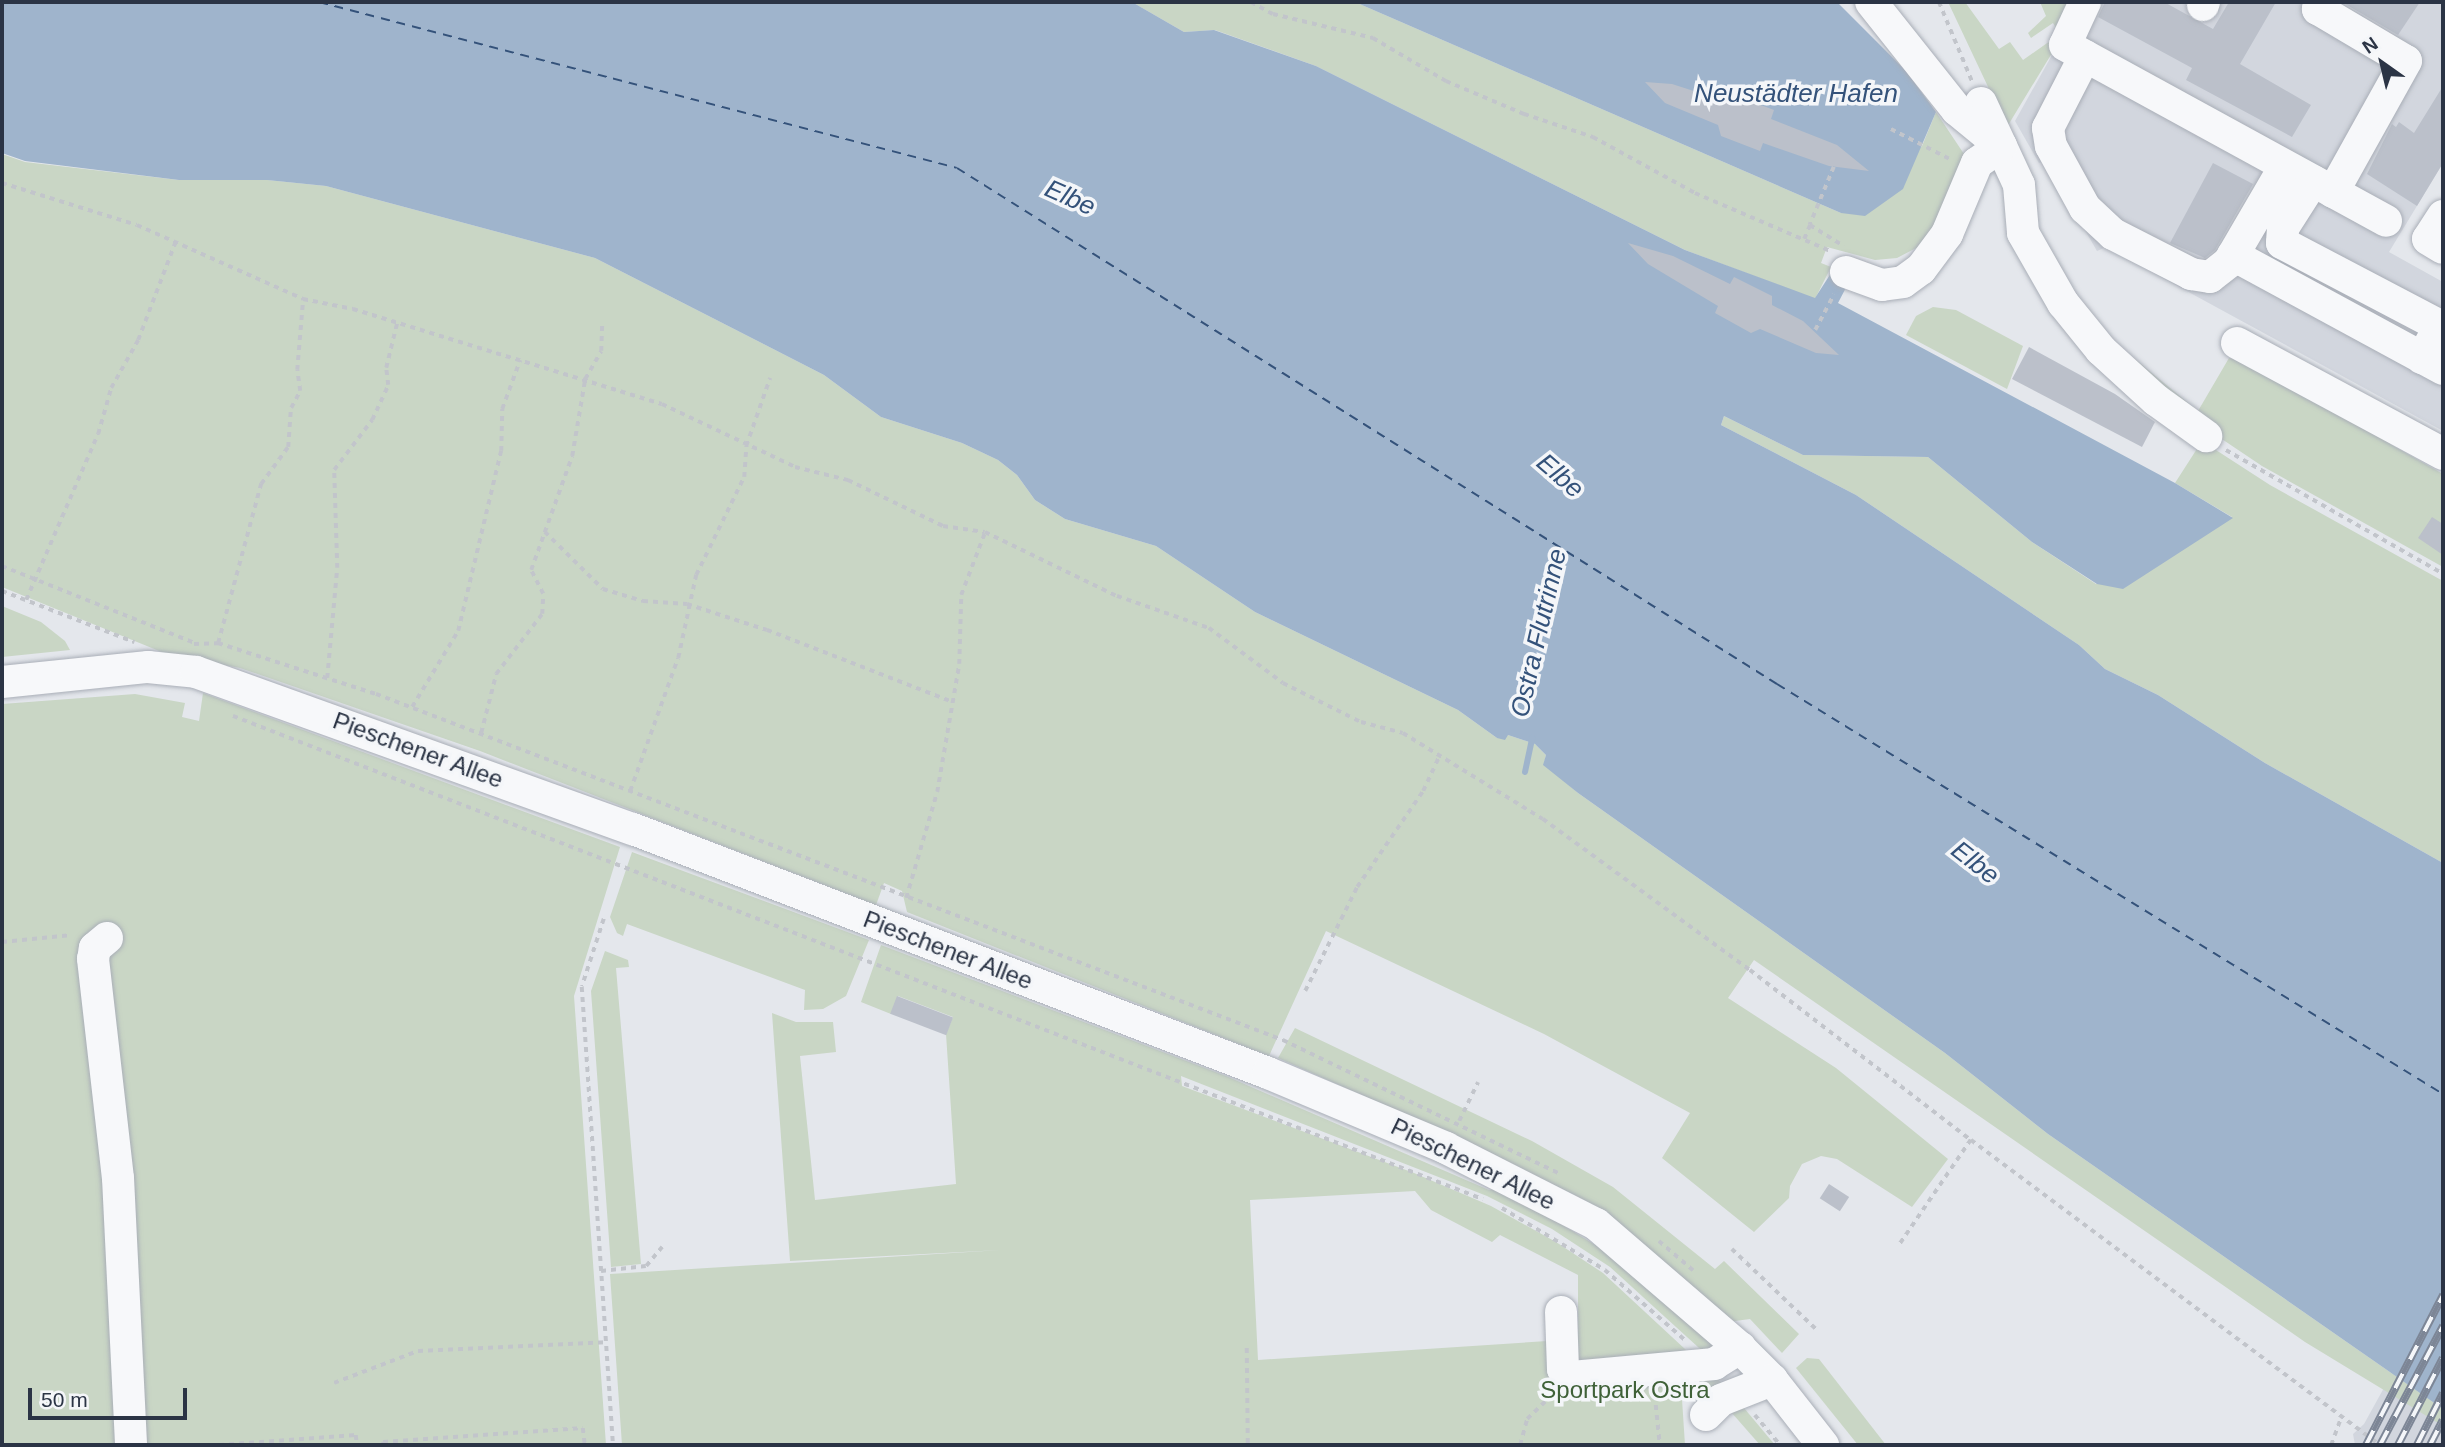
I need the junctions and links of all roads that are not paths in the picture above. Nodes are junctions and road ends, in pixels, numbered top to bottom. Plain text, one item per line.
1 (1871, 2) edge
2 (2085, 2) edge
3 (2321, 2) edge
4 (2085, 56) junction
5 (1981, 103) road end
6 (2001, 146) junction
7 (2284, 166) junction
8 (2323, 187) junction
9 (2386, 221) dead end
10 (2233, 255) junction
11 (1860, 269) road end
12 (2237, 343) dead end
13 (2433, 364) edge
14 (2206, 436) road end
15 (2443, 454) edge
16 (2, 682) edge
17 (107, 938) dead end
18 (1561, 1312) dead end
19 (1726, 1356) junction
20 (1772, 1380) junction
21 (1705, 1435) edge
22 (131, 1445) edge
23 (1823, 1445) edge

1 - 6 street
2 - 4 street
3 - 8 street
4 - 7 street
4 - 10 street
5 - 6 street
6 - 11 street
6 - 14 street
7 - 8 street
7 - 10 street
8 - 9 street
8 - 13 street
10 - 13 street
12 - 15 street
16 - 19 street, Pieschener Allee
17 - 22 street
18 - 19 street
19 - 20 street, Pieschener Allee
20 - 21 street
20 - 23 street, Pieschener Allee

